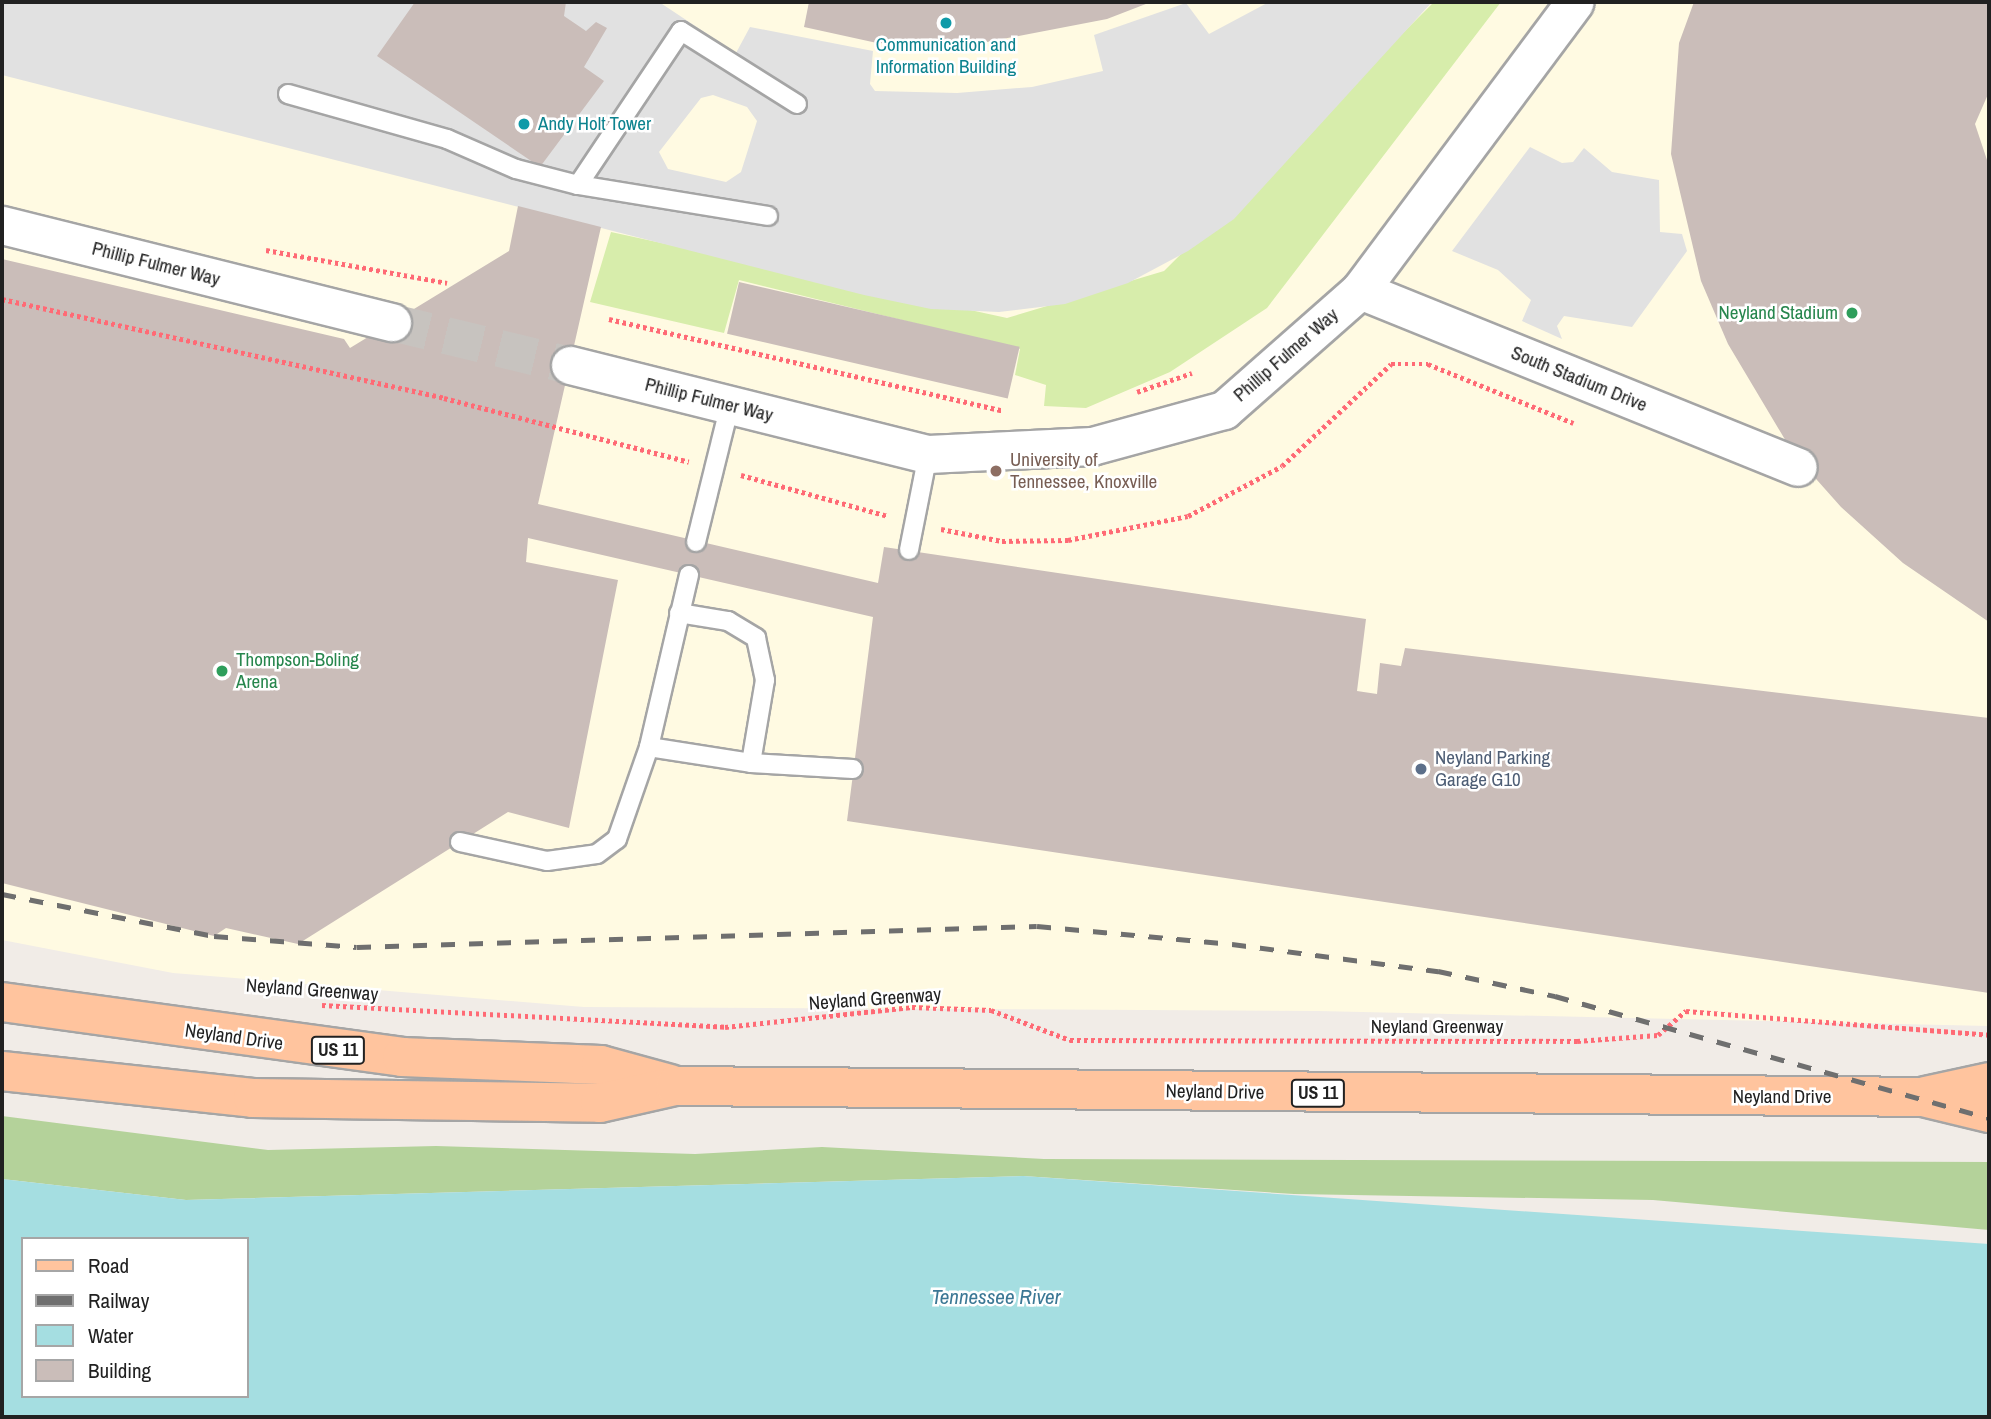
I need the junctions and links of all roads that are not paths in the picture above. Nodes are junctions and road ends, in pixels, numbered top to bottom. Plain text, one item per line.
1 (1575, 2) edge
2 (288, 94) dead end
3 (797, 104) dead end
4 (578, 185) junction
5 (768, 216) dead end
6 (2, 225) edge
7 (1360, 290) junction
8 (392, 323) tunnel mouth
9 (570, 365) tunnel mouth
10 (730, 405) junction
11 (928, 454) junction
12 (1798, 467) dead end
13 (696, 542) dead end
14 (909, 550) dead end
15 (689, 575) dead end
16 (680, 613) junction
17 (649, 747) junction
18 (751, 763) junction
19 (853, 769) dead end
20 (460, 842) dead end
21 (2, 1002) edge
22 (2, 1071) edge
23 (1989, 1082) edge
24 (675, 1086) junction
25 (1923, 1097) junction
26 (1989, 1113) edge

1 - 7 street, Phillip Fulmer Way
2 - 4 lane
3 - 4 lane
4 - 5 lane
6 - 8 street, Phillip Fulmer Way
7 - 11 street, Phillip Fulmer Way
7 - 12 street, South Stadium Drive
9 - 10 street, Phillip Fulmer Way
10 - 11 street, Phillip Fulmer Way
10 - 13 lane
11 - 14 lane
15 - 16 lane
16 - 17 lane
16 - 18 lane
17 - 18 lane
17 - 20 lane
18 - 19 lane
21 - 24 main road, Neyland Drive / US 11
22 - 24 main road, Neyland Drive / US 11
23 - 25 main road, Neyland Drive / US 11
24 - 25 main road, Neyland Drive / US 11
25 - 26 main road, Neyland Drive / US 11

